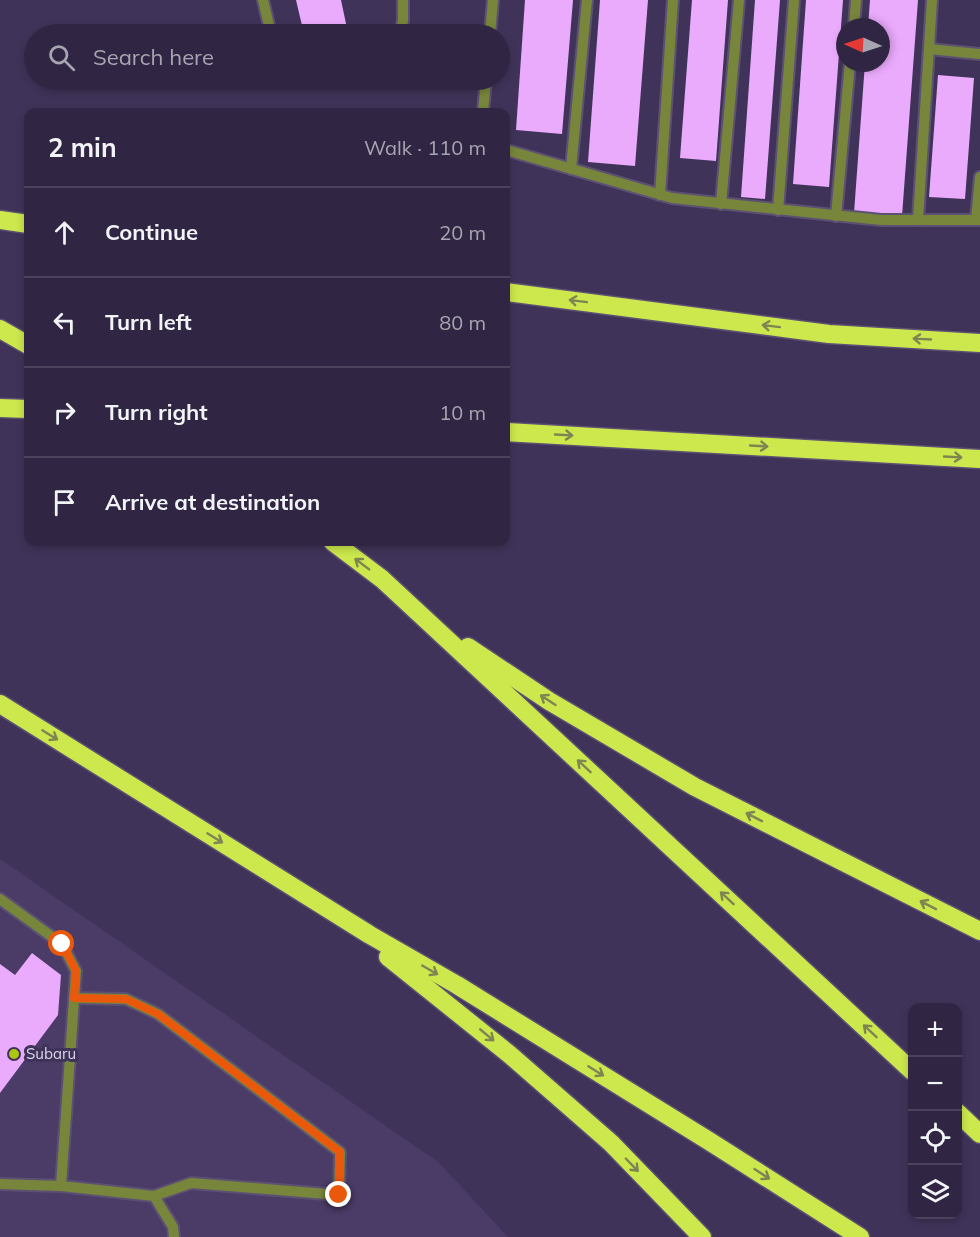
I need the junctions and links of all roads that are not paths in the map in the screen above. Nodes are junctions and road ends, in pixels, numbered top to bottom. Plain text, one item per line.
1 (263, 0) edge
2 (403, 0) edge
3 (493, 0) edge
4 (587, 0) edge
5 (673, 0) edge
6 (739, 0) edge
7 (794, 0) edge
8 (856, 0) edge
9 (932, 0) edge
10 (855, 18) edge
11 (269, 24) edge
12 (402, 24) edge
13 (491, 24) edge
14 (929, 49) junction
15 (980, 54) edge
16 (849, 72) edge
17 (485, 90) edge
18 (483, 108) edge
19 (510, 151) edge
20 (571, 169) junction
21 (980, 177) edge
22 (660, 195) junction
23 (721, 204) junction
24 (778, 210) junction
25 (836, 216) junction
26 (0, 220) edge
27 (918, 220) junction
28 (978, 220) edge
29 (24, 223) edge
30 (510, 293) edge
31 (0, 329) edge
32 (24, 343) edge
33 (980, 343) edge
34 (0, 408) edge
35 (24, 409) edge
36 (510, 432) edge
37 (980, 459) edge
38 (338, 546) edge
39 (382, 579) junction
40 (0, 704) edge
41 (290, 885) junction
42 (0, 899) edge
43 (980, 931) edge
44 (74, 998) junction
45 (908, 1067) edge
46 (962, 1118) edge
47 (980, 1134) edge
48 (0, 1184) edge
49 (61, 1186) junction
50 (154, 1196) junction
51 (174, 1237) edge
52 (702, 1237) edge
53 (860, 1237) edge

1 - 11 lane
2 - 12 lane
3 - 13 lane
4 - 20 lane
5 - 22 lane
6 - 23 lane
7 - 24 lane
8 - 10 lane
9 - 14 lane
14 - 15 lane
14 - 27 lane
16 - 25 lane
17 - 18 lane
19 - 20 lane
20 - 22 lane
21 - 28 lane
22 - 23 lane
23 - 24 lane
24 - 25 lane
25 - 27 lane
26 - 29 highway
27 - 28 lane
33 -> 30 highway
31 - 32 highway
34 - 35 highway
36 -> 37 highway
39 -> 38 highway
43 -> 39 highway
45 -> 39 highway
40 -> 41 highway
41 -> 52 highway
41 -> 53 highway
42 - 44 lane
44 - 49 lane
44 - 50 lane
46 - 47 highway
48 - 49 lane
49 - 50 lane
50 - 51 lane

